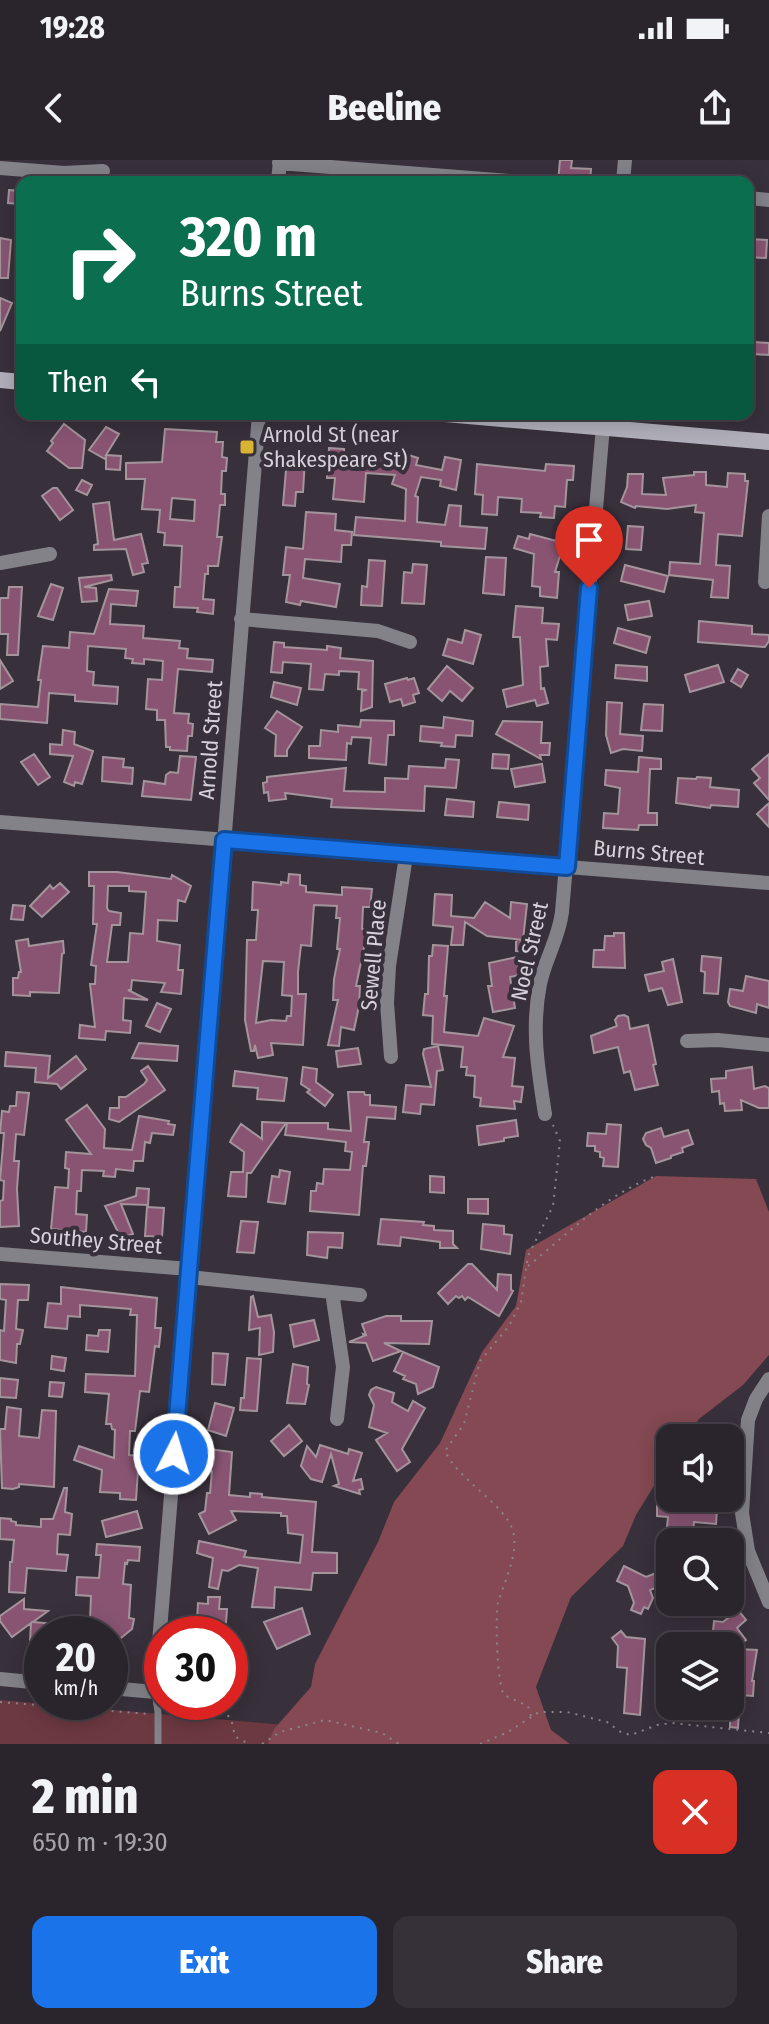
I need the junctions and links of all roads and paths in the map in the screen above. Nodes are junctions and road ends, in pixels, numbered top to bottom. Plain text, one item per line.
1 (280, 162) edge
2 (0, 168) edge
3 (103, 171) dead end
4 (449, 176) edge
5 (258, 420) edge
6 (604, 420) edge
7 (769, 442) edge
8 (769, 516) edge
9 (50, 554) dead end
10 (0, 563) edge
11 (765, 582) dead end
12 (241, 619) junction
13 (410, 642) dead end
14 (0, 822) edge
15 (224, 840) junction
16 (406, 856) junction
17 (567, 867) junction
18 (769, 883) edge
19 (687, 1041) dead end
20 (769, 1045) edge
21 (391, 1057) dead end
22 (545, 1114) joint
23 (656, 1176) dead end
24 (0, 1254) edge
25 (527, 1266) junction
26 (189, 1273) junction
27 (332, 1292) junction
28 (360, 1295) dead end
29 (769, 1379) edge
30 (337, 1419) dead end
31 (769, 1602) edge
32 (161, 1616) edge
33 (0, 1679) edge
34 (24, 1681) edge
35 (0, 1702) edge
36 (144, 1714) edge
37 (532, 1715) junction
38 (158, 1720) edge
39 (231, 1720) edge
40 (769, 1733) edge
41 (158, 1744) edge
42 (249, 1744) edge
43 (262, 1744) edge
44 (399, 1744) edge
45 (480, 1744) edge

1 - 4 street
2 - 3 street
5 - 12 street, Arnold Street
6 - 7 street
6 - 17 street, Noel Street
8 - 11 street
9 - 10 street
12 - 13 street
12 - 15 street, Arnold Street
14 - 15 street, Burns Street
15 - 16 street, Burns Street
15 - 26 street, Arnold Street
16 - 17 street, Burns Street
16 - 21 street, Sewell Place
17 - 18 street, Burns Street
17 - 22 street, Noel Street
19 - 20 street
22 - 25 path
23 - 25 path
24 - 26 street, Southey Street
25 - 37 path
26 - 27 street, Southey Street
26 - 32 street, Arnold Street
27 - 28 street, Southey Street
27 - 30 street
29 - 31 street
33 - 34 street
35 - 36 path
37 - 40 path
37 - 45 path
38 - 41 lane
39 - 42 path
43 - 44 path

